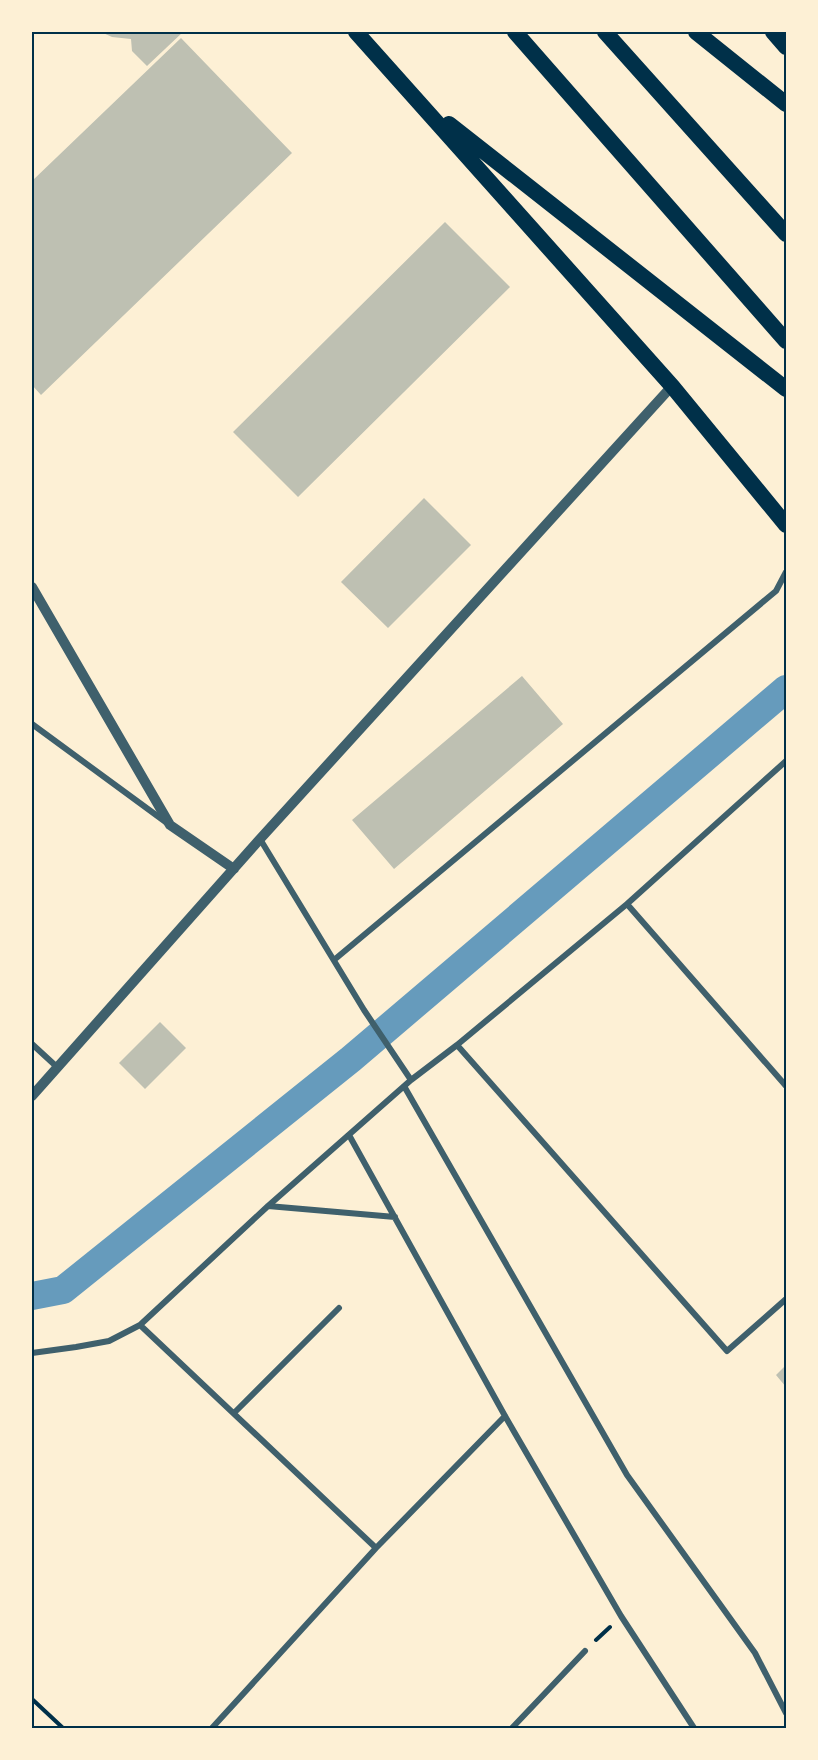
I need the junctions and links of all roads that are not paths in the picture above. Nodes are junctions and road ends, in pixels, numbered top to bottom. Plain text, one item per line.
1 (356, 32) edge
2 (514, 32) edge
3 (605, 32) edge
4 (696, 32) edge
5 (773, 32) edge
6 (786, 47) edge
7 (415, 98) junction
8 (786, 104) edge
9 (786, 234) edge
10 (786, 341) edge
11 (672, 386) junction
12 (786, 389) edge
13 (786, 525) edge
14 (786, 572) edge
15 (32, 587) edge
16 (32, 724) edge
17 (786, 761) edge
18 (170, 825) junction
19 (260, 839) junction
20 (234, 869) junction
21 (627, 904) junction
22 (334, 960) junction
23 (32, 1044) edge
24 (458, 1045) junction
25 (57, 1067) junction
26 (411, 1080) junction
27 (404, 1086) junction
28 (786, 1086) edge
29 (32, 1096) edge
30 (349, 1135) junction
31 (268, 1206) junction
32 (395, 1217) junction
33 (786, 1299) edge
34 (339, 1308) dead end
35 (140, 1325) junction
36 (32, 1353) edge
37 (234, 1413) junction
38 (505, 1416) junction
39 (376, 1548) junction
40 (585, 1652) road end
41 (786, 1713) edge
42 (212, 1728) edge
43 (512, 1728) edge
44 (694, 1728) edge

1 - 7 highway
2 - 10 highway
3 - 9 highway
4 - 8 highway
5 - 6 highway
7 - 11 highway
7 - 12 highway
11 - 13 highway
11 - 19 street
14 - 22 street
15 - 18 street
16 - 18 street
17 - 21 street
18 - 20 street
19 - 20 street
19 - 22 street
20 - 25 street
21 - 24 street
21 - 28 street
22 - 26 street
23 - 25 street
24 - 26 street
24 - 33 street
25 - 29 street
26 - 27 street
27 - 30 street
27 - 41 street
30 - 31 street
30 - 32 street
31 - 32 street
31 - 35 street
32 - 38 street
34 - 37 street
35 - 36 street
35 - 37 street
37 - 39 street
38 - 39 street
38 - 44 street
39 - 42 street
40 - 43 street

